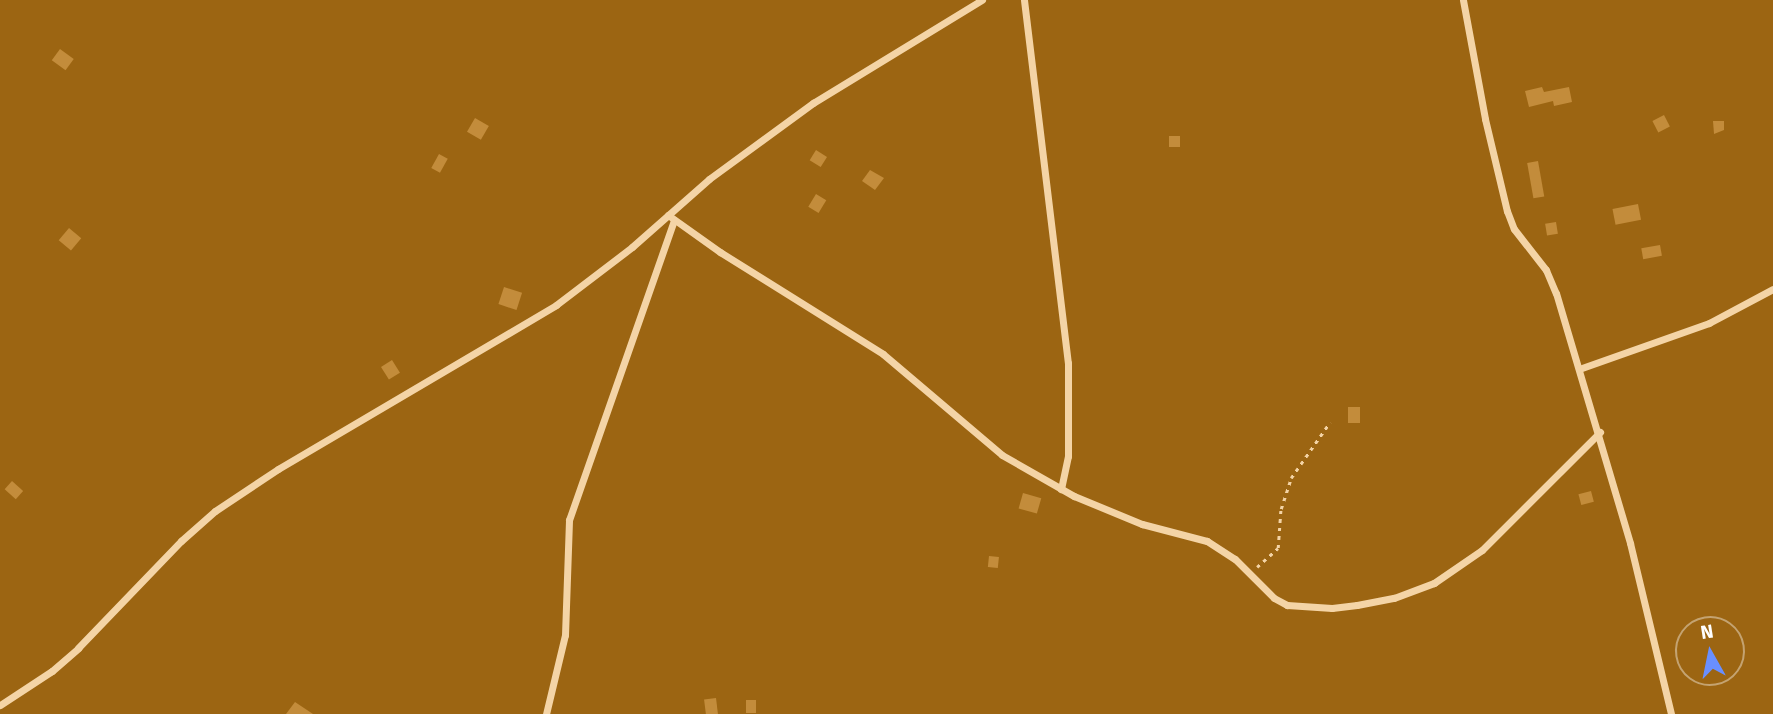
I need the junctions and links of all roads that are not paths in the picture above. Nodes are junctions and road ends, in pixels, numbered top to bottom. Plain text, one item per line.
1 (982, 0) edge
2 (1024, 0) edge
3 (1463, 0) edge
4 (671, 217) junction
5 (1773, 289) edge
6 (1579, 369) junction
7 (1600, 432) junction
8 (1062, 489) junction
9 (0, 705) edge
10 (546, 714) edge
11 (1671, 714) edge

1 - 4 street
2 - 8 street
3 - 6 street
4 - 8 street
4 - 9 street
4 - 10 street
5 - 6 street
6 - 7 street
7 - 8 street
7 - 11 street

